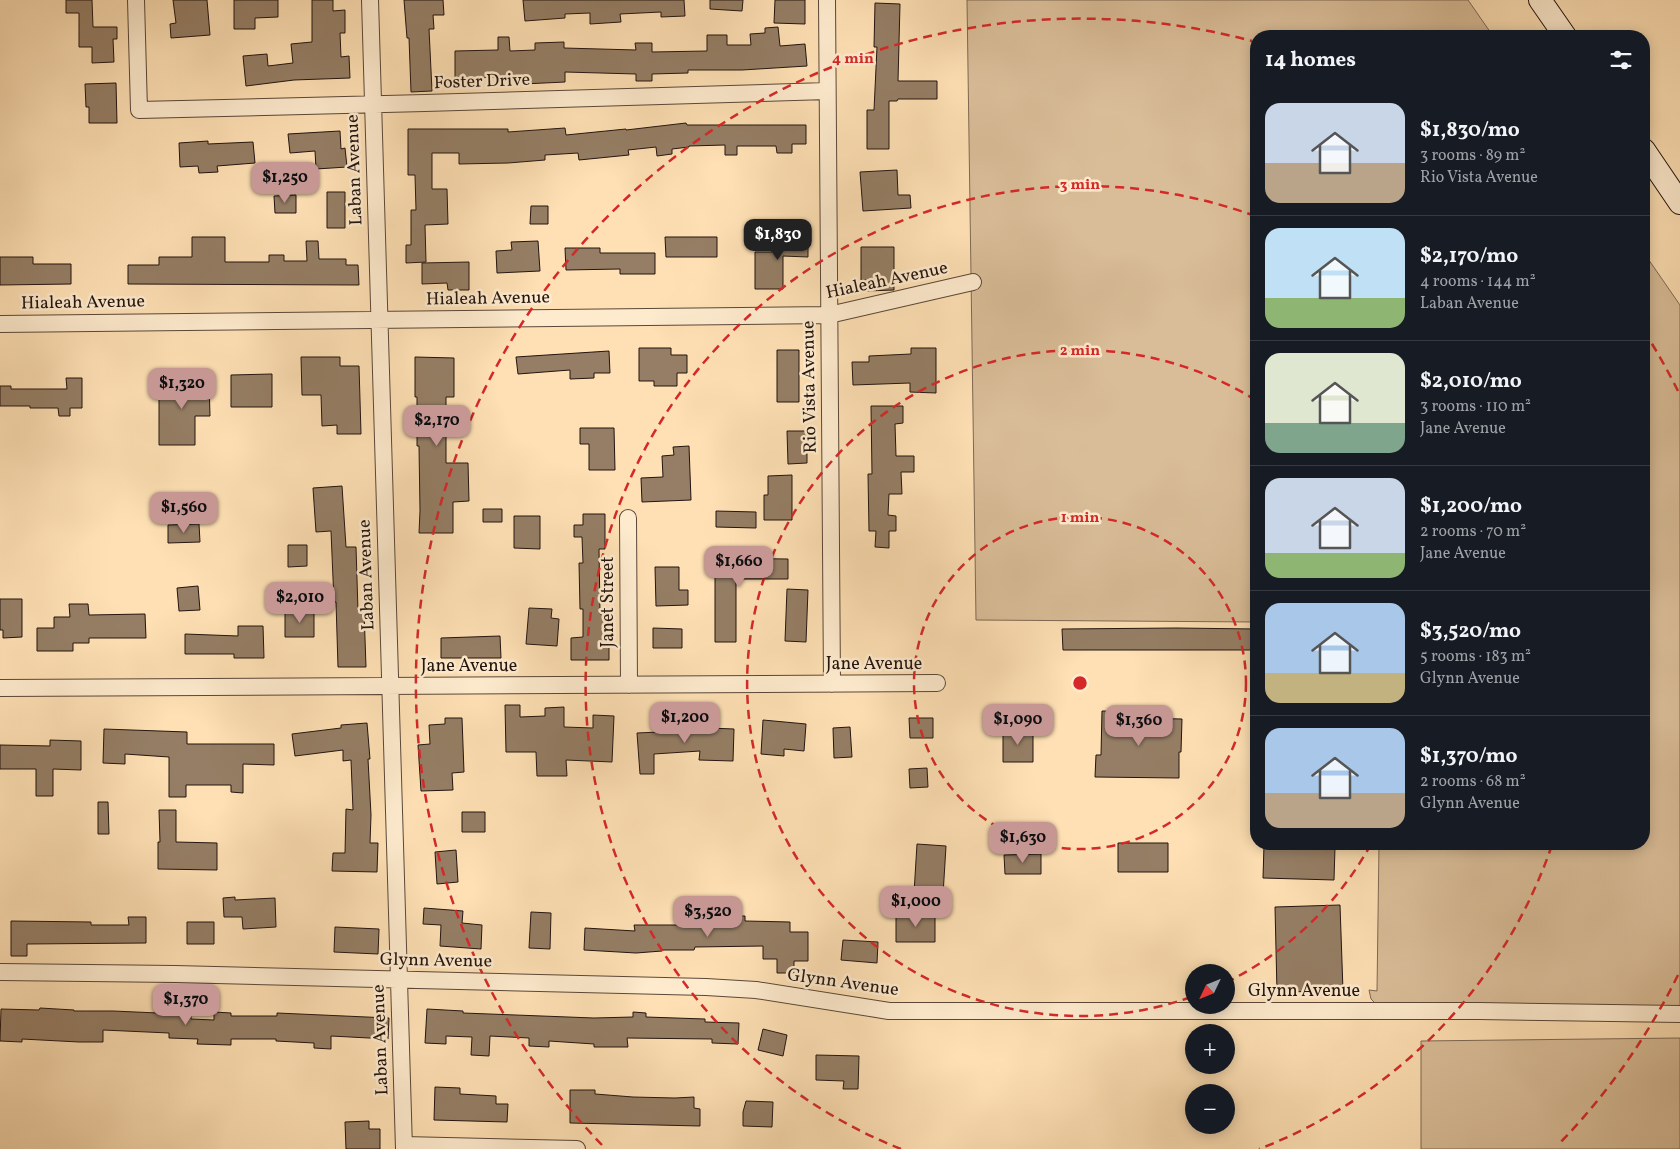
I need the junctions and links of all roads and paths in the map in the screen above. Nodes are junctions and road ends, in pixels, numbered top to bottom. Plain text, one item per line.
1 (136, 0) edge
2 (370, 0) edge
3 (827, 0) edge
4 (1540, 0) edge
5 (1561, 30) edge
6 (827, 91) junction
7 (373, 104) junction
8 (1650, 159) edge
9 (1680, 202) edge
10 (973, 282) dead end
11 (829, 315) junction
12 (380, 320) junction
13 (0, 324) edge
14 (628, 518) dead end
15 (937, 683) dead end
16 (832, 684) junction
17 (629, 685) junction
18 (391, 686) junction
19 (0, 688) edge
20 (0, 972) edge
21 (399, 980) junction
22 (1680, 1014) edge
23 (404, 1147) edge
24 (561, 1149) edge
25 (578, 1149) edge

1 - 7 street, Foster Drive
2 - 7 street, Laban Avenue
3 - 6 street, Rio Vista Avenue
4 - 5 street
6 - 7 street, Foster Drive
6 - 11 street, Rio Vista Avenue
7 - 12 street, Laban Avenue
8 - 9 street
10 - 11 street, Hialeah Avenue
11 - 12 street, Hialeah Avenue
11 - 16 street, Rio Vista Avenue
12 - 13 street, Hialeah Avenue
12 - 18 street, Laban Avenue
14 - 17 street, Janet Street
15 - 16 street, Jane Avenue
16 - 17 street, Jane Avenue
17 - 18 street, Jane Avenue
18 - 19 street, Jane Avenue
18 - 21 street, Laban Avenue
20 - 21 street, Glynn Avenue
21 - 22 street, Glynn Avenue
21 - 23 street, Laban Avenue
23 - 24 street
24 - 25 street

